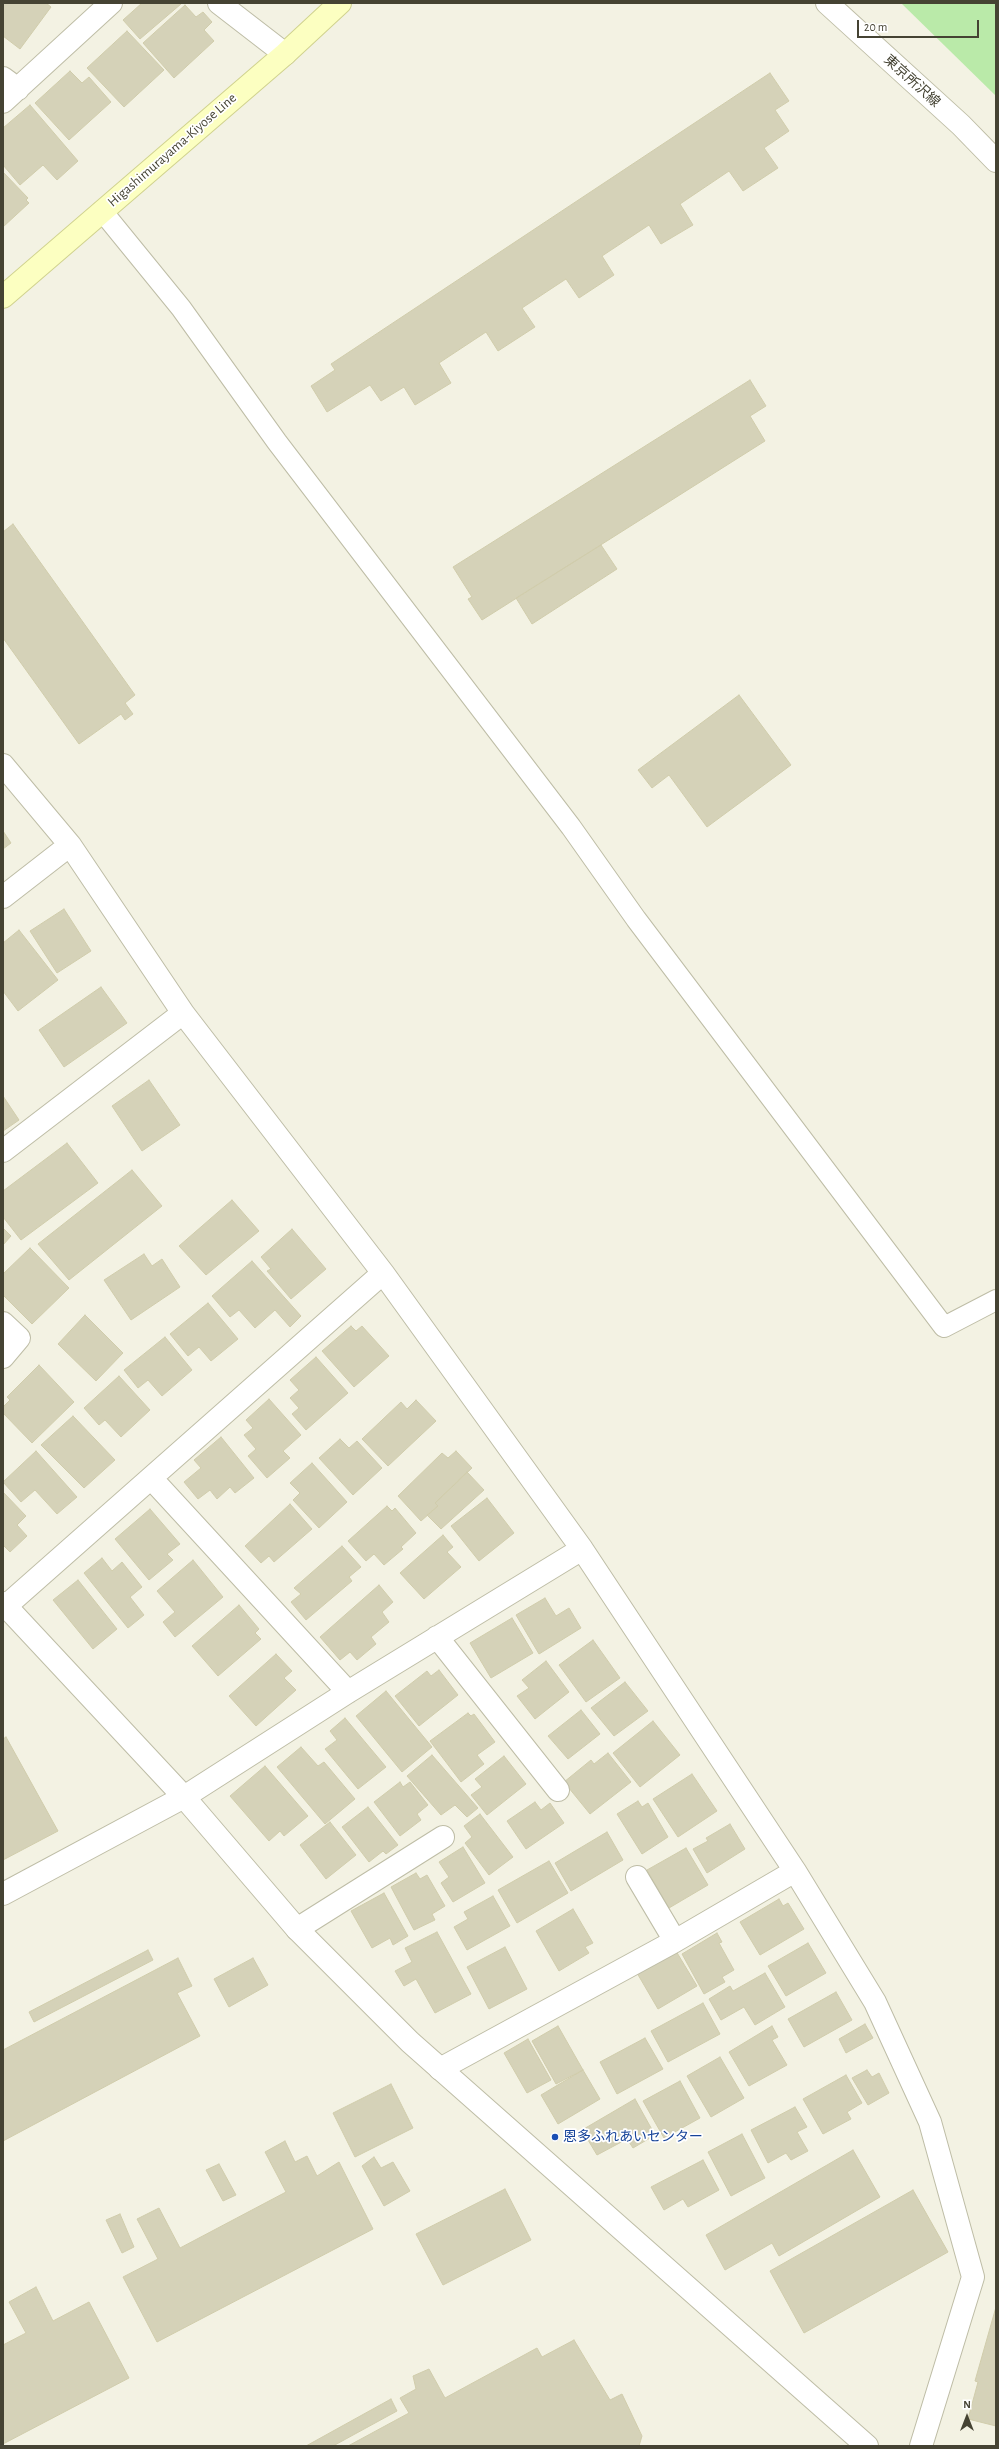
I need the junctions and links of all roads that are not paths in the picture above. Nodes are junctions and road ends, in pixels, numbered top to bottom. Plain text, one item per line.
1 (111, 3) edge
2 (219, 3) edge
3 (340, 3) edge
4 (827, 3) edge
5 (285, 54) junction
6 (8, 90) edge
7 (996, 160) edge
8 (102, 211) junction
9 (3, 297) edge
10 (3, 765) edge
11 (70, 845) junction
12 (3, 897) edge
13 (183, 1013) junction
14 (3, 1151) edge
15 (383, 1273) junction
16 (996, 1300) edge
17 (3, 1323) edge
18 (3, 1357) edge
19 (151, 1478) junction
20 (582, 1549) junction
21 (5, 1604) edge
22 (437, 1637) junction
23 (348, 1692) junction
24 (558, 1790) dead end
25 (184, 1797) junction
26 (443, 1837) dead end
27 (796, 1871) junction
28 (637, 1877) dead end
29 (3, 1894) edge
30 (297, 1929) junction
31 (675, 1941) junction
32 (440, 2070) junction
33 (867, 2446) edge
34 (921, 2446) edge

1 - 6 street
2 - 5 street
3 - 5 main road, Higashimurayama-Kiyose Line
4 - 7 street, 東京所沢線
5 - 8 main road, Higashimurayama-Kiyose Line
8 - 9 main road, Higashimurayama-Kiyose Line
8 - 16 lane
10 - 11 street
11 - 12 street
11 - 13 street
13 - 14 street
13 - 15 street
15 - 19 street
15 - 20 street
17 - 18 street
19 - 21 street
19 - 23 street
20 - 22 street
20 - 27 street
21 - 25 street
22 - 23 street
22 - 24 street
23 - 25 street
25 - 29 street
25 - 30 street
26 - 30 street
27 - 31 street
27 - 34 street
28 - 31 street
30 - 32 street
31 - 32 street
32 - 33 street

